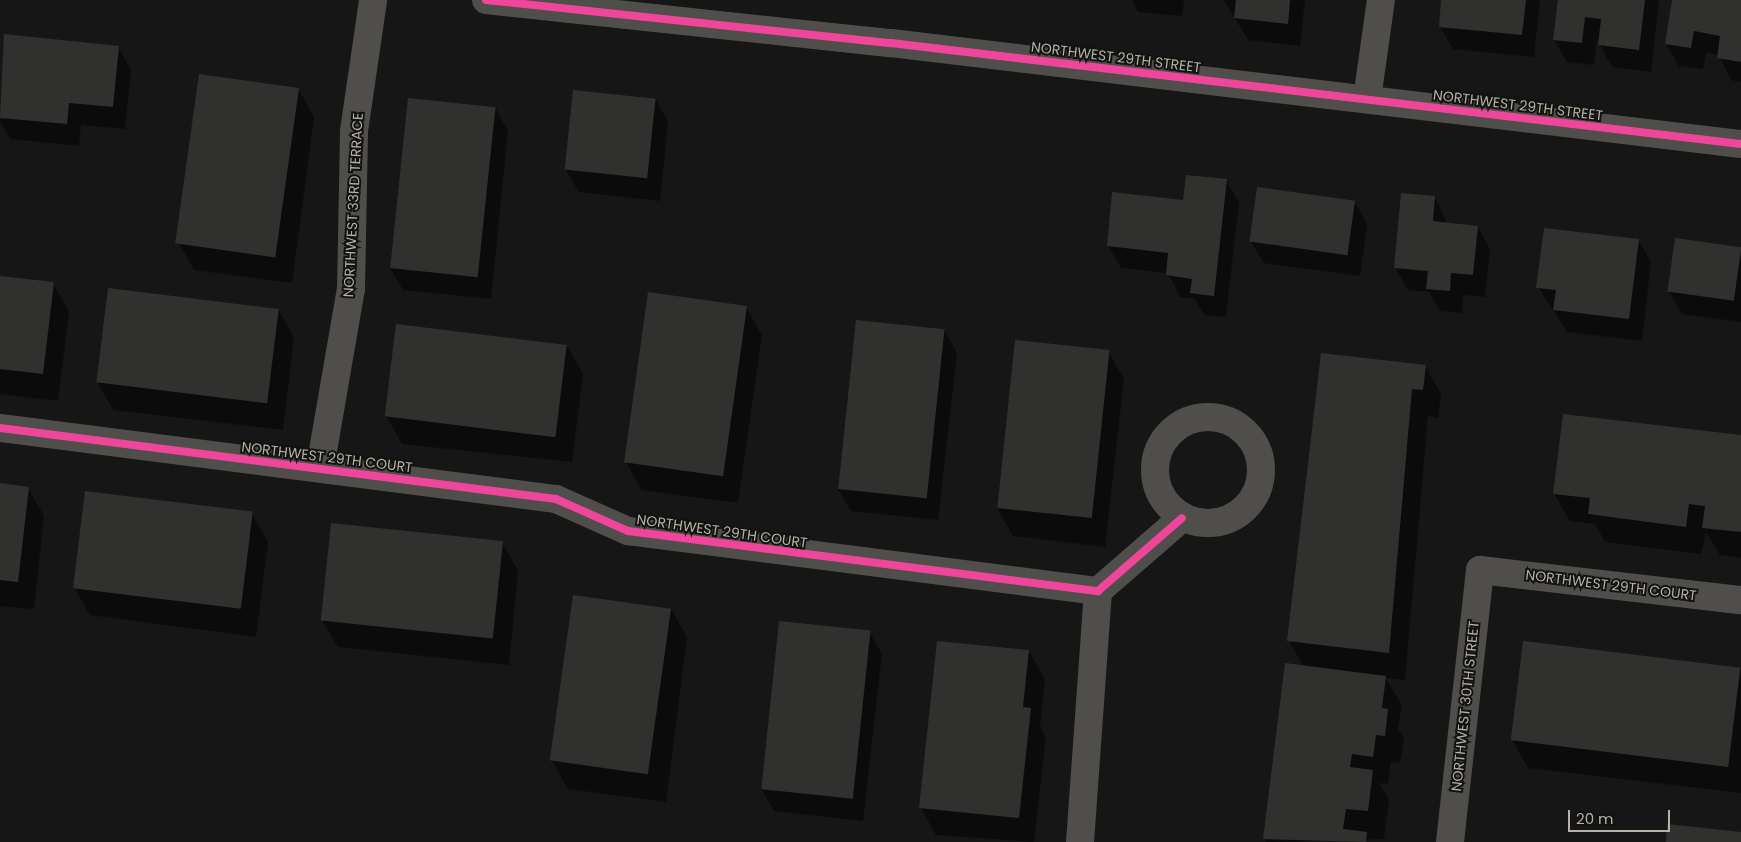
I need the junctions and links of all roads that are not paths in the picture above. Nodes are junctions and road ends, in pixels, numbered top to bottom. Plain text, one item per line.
1 (373, 0) edge
2 (493, 0) edge
3 (1382, 0) edge
4 (1367, 99) junction
5 (1741, 144) edge
6 (0, 428) edge
7 (320, 468) junction
8 (1182, 518) dead end
9 (1480, 570) joint
10 (1098, 591) junction
11 (1741, 600) edge
12 (1080, 842) edge
13 (1450, 842) edge

1 - 7 street, NORTHWEST 33RD TERRACE
2 - 4 street, NORTHWEST 29TH STREET
3 - 4 street
4 - 5 street, NORTHWEST 29TH STREET
6 - 7 street, NORTHWEST 29TH COURT
7 - 10 street, NORTHWEST 29TH COURT
8 - 10 street
9 - 11 street, NORTHWEST 29TH COURT
9 - 13 street, NORTHWEST 30TH STREET
10 - 12 street

